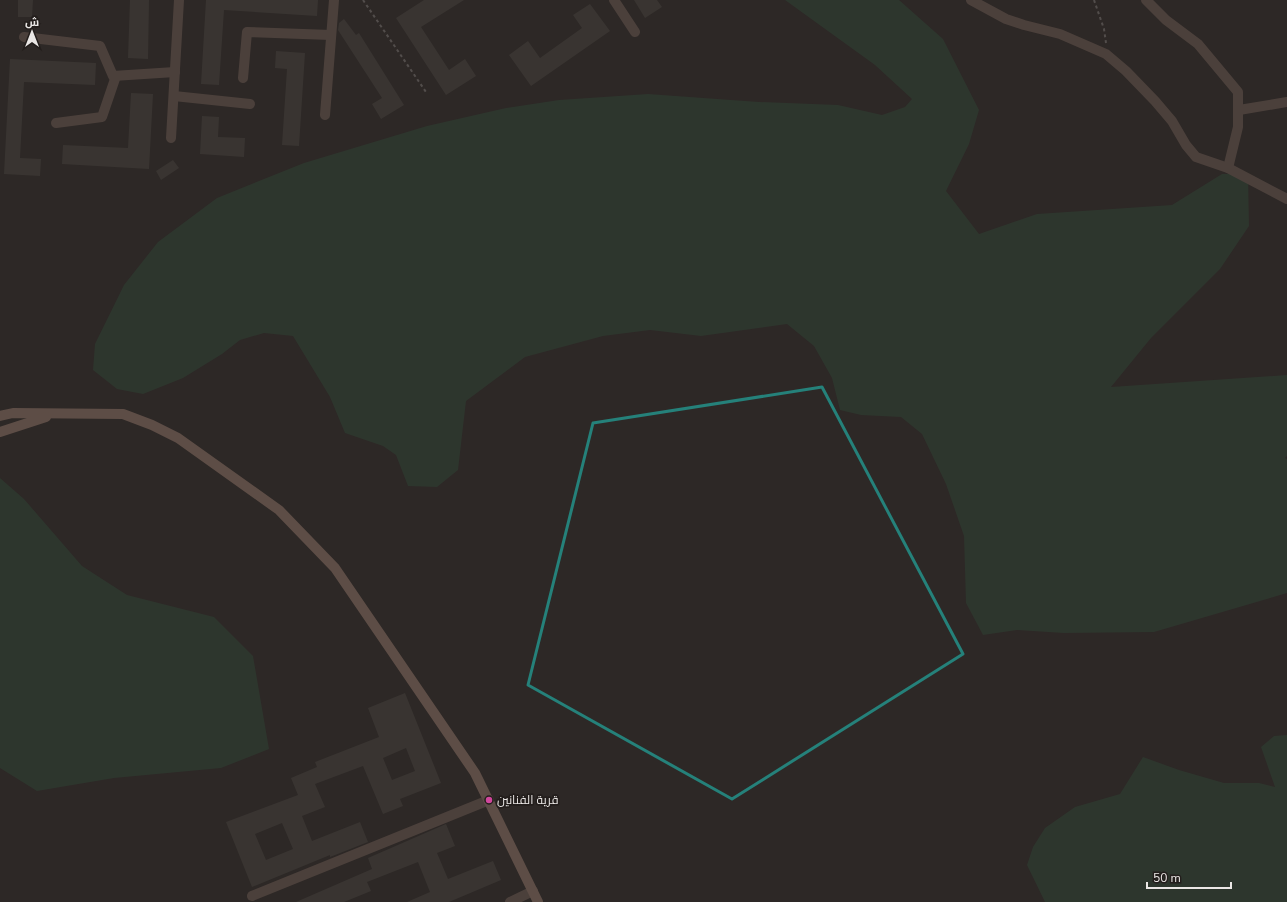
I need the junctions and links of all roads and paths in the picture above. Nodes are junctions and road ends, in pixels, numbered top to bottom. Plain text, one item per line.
1 (179, 0) edge
2 (334, 0) edge
3 (363, 0) edge
4 (614, 0) edge
5 (971, 0) edge
6 (1094, 0) edge
7 (1146, 0) edge
8 (635, 32) dead end
9 (332, 35) junction
10 (24, 37) dead end
11 (1106, 54) junction
12 (175, 72) junction
13 (116, 76) junction
14 (242, 78) dead end
15 (426, 92) dead end
16 (174, 96) junction
17 (1287, 102) edge
18 (250, 104) dead end
19 (1239, 110) junction
20 (326, 115) dead end
21 (56, 123) dead end
22 (171, 138) dead end
23 (1228, 168) junction
24 (1287, 199) edge
25 (66, 414) junction
26 (0, 416) edge
27 (0, 432) edge
28 (489, 800) junction
29 (533, 891) junction
30 (252, 896) dead end
31 (510, 902) edge
32 (538, 902) edge

1 - 12 street
2 - 9 street
3 - 15 path
4 - 8 street
5 - 11 street
6 - 11 path
7 - 19 street
9 - 14 street
9 - 20 street
10 - 13 street
11 - 23 street
12 - 13 street
12 - 16 street
13 - 21 street
16 - 18 street
16 - 22 street
17 - 19 street
19 - 23 street
23 - 24 street
25 - 26 main road
25 - 27 main road
25 - 28 main road
28 - 29 main road
28 - 30 street
29 - 31 street
29 - 32 main road

